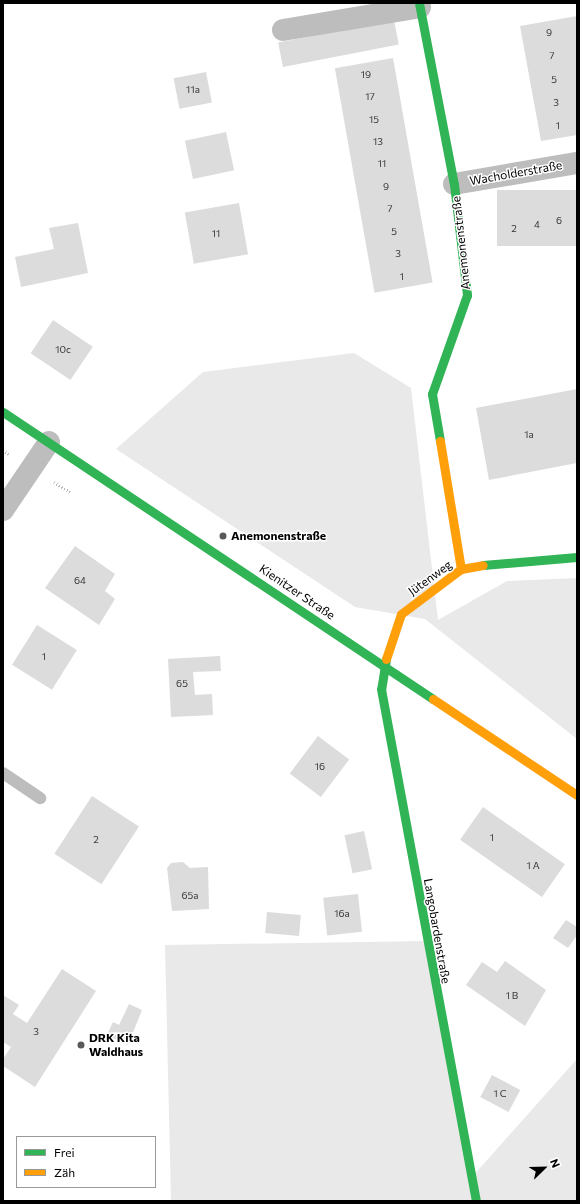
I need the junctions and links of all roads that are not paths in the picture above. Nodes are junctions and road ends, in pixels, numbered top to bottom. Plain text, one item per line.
1 (420, 5) edge
2 (283, 30) dead end
3 (577, 163) edge
4 (454, 184) junction
5 (3, 412) edge
6 (48, 442) junction
7 (3, 510) edge
8 (577, 557) edge
9 (461, 569) junction
10 (384, 665) junction
11 (3, 773) edge
12 (577, 795) edge
13 (40, 798) dead end
14 (476, 1201) edge

1 - 2 street, Anemonenstraße
1 - 4 street, Anemonenstraße
3 - 4 street, Wacholderstraße
4 - 9 street, Anemonenstraße
5 - 6 street, Kienitzer Straße
6 - 7 street
6 - 10 street, Kienitzer Straße
8 - 9 street, Jütenweg
9 - 10 street, Jütenweg
10 - 12 street, Kienitzer Straße
10 - 14 street, Langobardenstraße
11 - 13 lane

